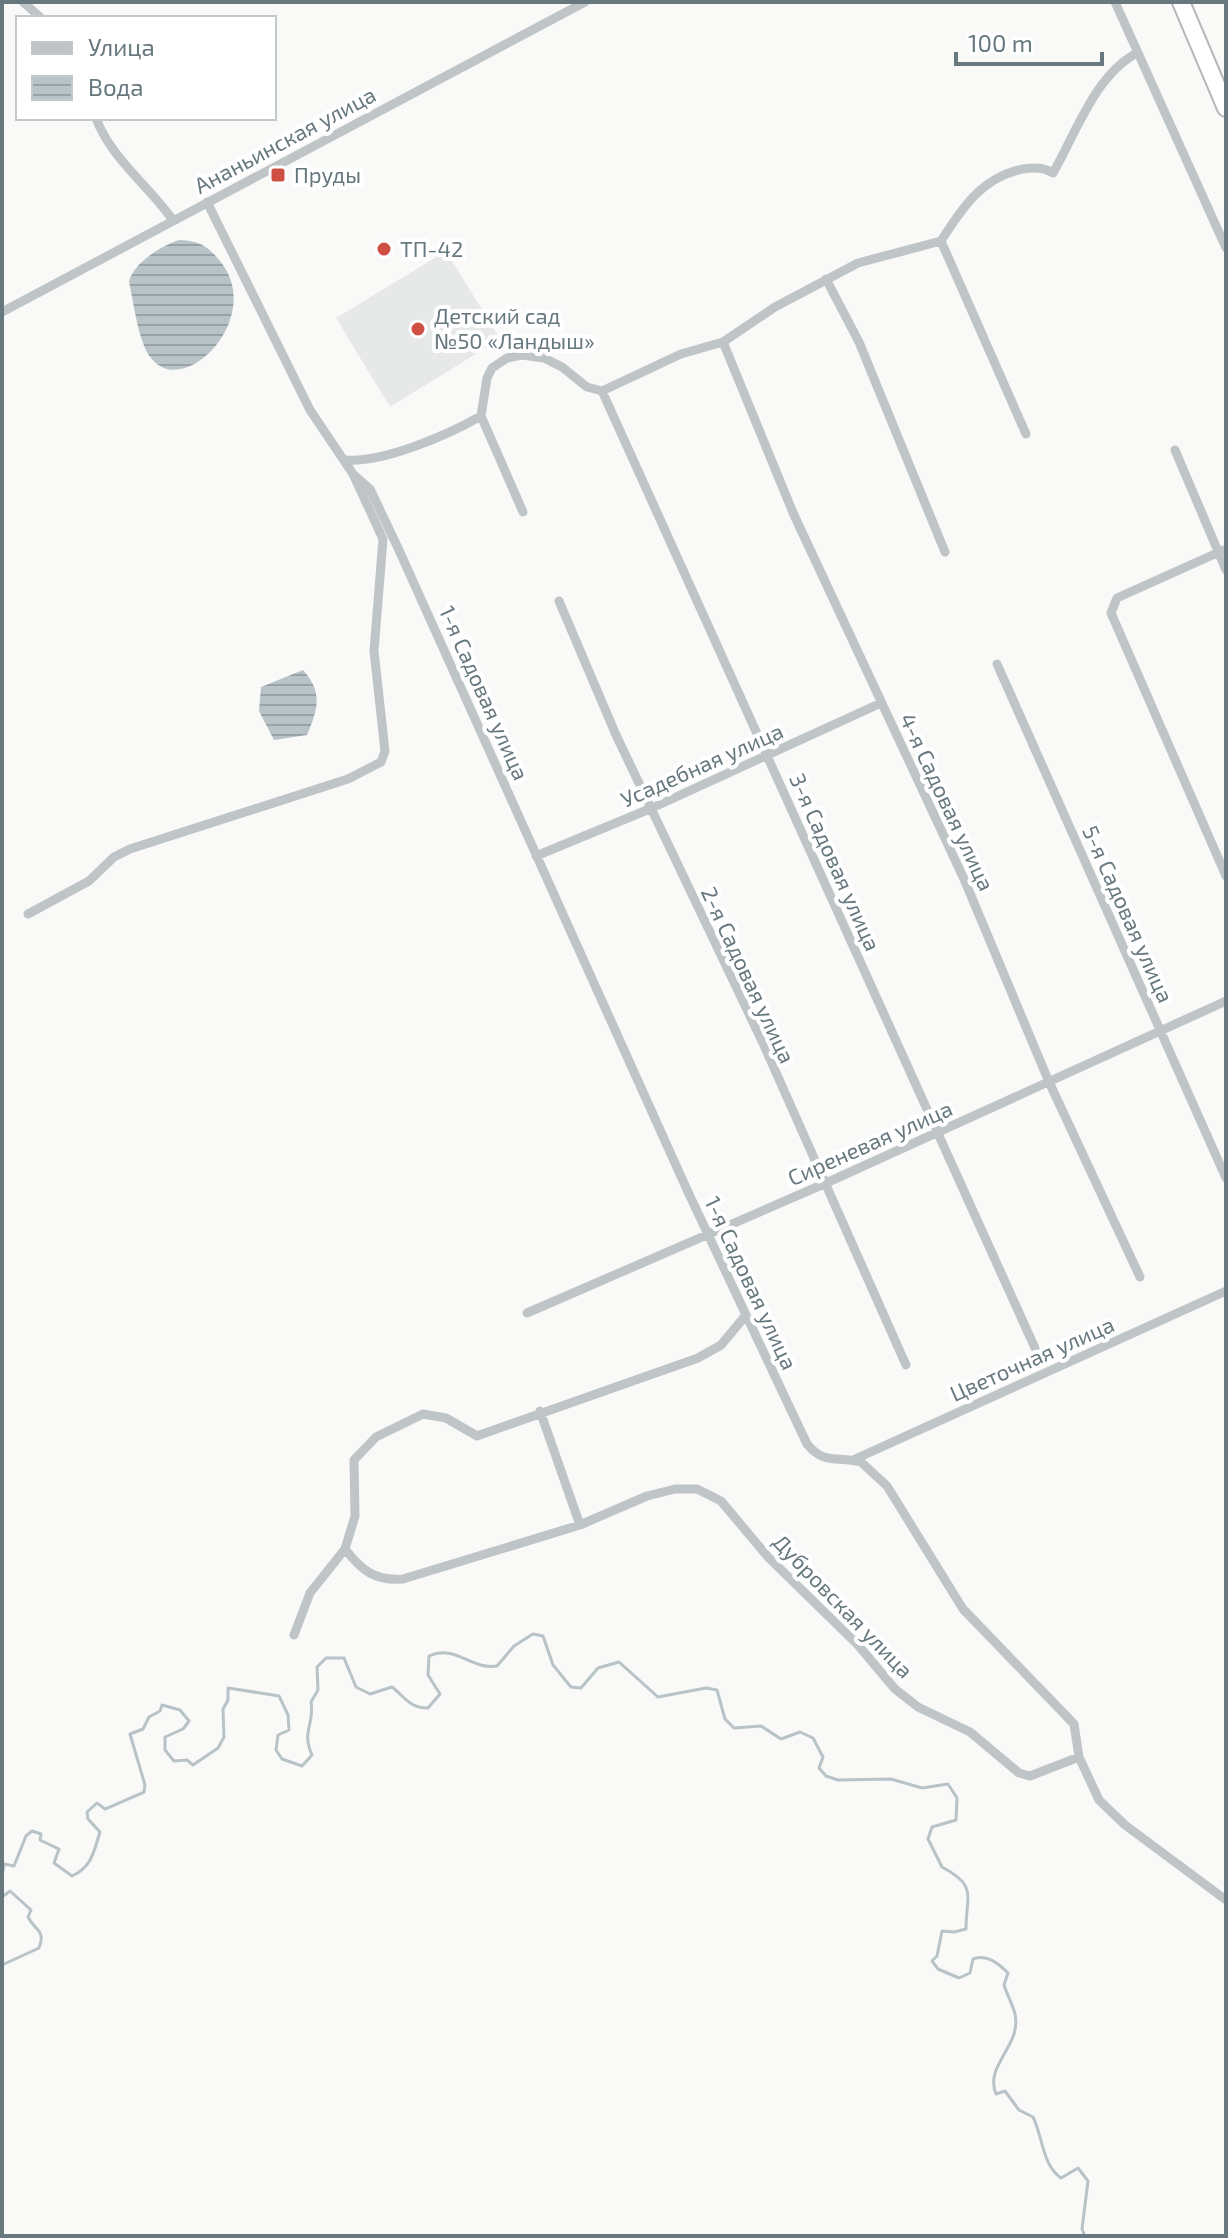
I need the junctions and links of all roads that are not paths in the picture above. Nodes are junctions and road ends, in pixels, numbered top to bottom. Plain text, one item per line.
1 (23, 2) edge
2 (585, 2) edge
3 (1115, 2) edge
4 (1173, 2) edge
5 (1181, 2) edge
6 (39, 16) edge
7 (1137, 53) junction
8 (1218, 90) junction
9 (1226, 108) edge
10 (97, 120) edge
11 (207, 202) junction
12 (172, 219) junction
13 (941, 241) junction
14 (1226, 248) edge
15 (826, 279) junction
16 (2, 312) edge
17 (723, 342) junction
18 (602, 391) junction
19 (481, 416) junction
20 (1026, 434) dead end
21 (1175, 450) dead end
22 (346, 460) junction
23 (353, 474) junction
24 (523, 512) dead end
25 (383, 539) junction
26 (397, 546) junction
27 (1223, 550) edge
28 (945, 552) dead end
29 (1226, 570) edge
30 (559, 601) dead end
31 (997, 664) dead end
32 (881, 703) junction
33 (767, 755) junction
34 (652, 808) junction
35 (536, 856) junction
36 (1226, 876) edge
37 (28, 914) dead end
38 (1226, 1001) edge
39 (1158, 1032) junction
40 (1049, 1082) junction
41 (937, 1133) junction
42 (1226, 1178) edge
43 (824, 1184) junction
44 (709, 1232) junction
45 (1140, 1277) dead end
46 (1226, 1291) edge
47 (527, 1313) dead end
48 (746, 1315) junction
49 (1035, 1348) dead end
50 (906, 1365) dead end
51 (540, 1411) junction
52 (853, 1460) junction
53 (580, 1525) junction
54 (345, 1549) junction
55 (294, 1635) dead end
56 (1079, 1757) junction
57 (1226, 1900) edge

1 - 6 street
2 - 11 street, Ананьинская улица
3 - 7 street
4 - 8 highway
5 - 8 highway
7 - 13 street
7 - 14 street
8 - 9 highway
10 - 12 street
11 - 12 street, Ананьинская улица
11 - 22 street
12 - 16 street, Ананьинская улица
13 - 15 street
13 - 20 street
15 - 17 street
15 - 28 street
17 - 18 street
17 - 32 street, 4-я Садовая улица
18 - 19 street
18 - 33 street, 3-я Садовая улица
19 - 22 street
19 - 24 street
21 - 27 street
22 - 23 street
23 - 25 street
23 - 26 street, 1-я Садовая улица
25 - 26 street
25 - 37 street
26 - 35 street, 1-я Садовая улица
27 - 29 street
27 - 36 street
30 - 34 street, 2-я Садовая улица
31 - 39 street, 5-я Садовая улица
32 - 33 street, Усадебная улица
32 - 40 street, 4-я Садовая улица
33 - 34 street, Усадебная улица
33 - 41 street, 3-я Садовая улица
34 - 35 street, Усадебная улица
34 - 43 street, 2-я Садовая улица
35 - 44 street, 1-я Садовая улица
38 - 39 street, Сиреневая улица
39 - 40 street, Сиреневая улица
39 - 42 street, 5-я Садовая улица
40 - 41 street, Сиреневая улица
40 - 45 street, 4-я Садовая улица
41 - 43 street, Сиреневая улица
41 - 49 street, 3-я Садовая улица
43 - 44 street, Сиреневая улица
43 - 50 street, 2-я Садовая улица
44 - 47 street, Сиреневая улица
44 - 48 street, 1-я Садовая улица
46 - 52 street, Цветочная улица
48 - 51 street
48 - 52 street, 1-я Садовая улица
51 - 53 street
51 - 54 street
52 - 56 street, 1-я Садовая улица
53 - 54 street, Дубровская улица
53 - 56 street, Дубровская улица
54 - 55 street
56 - 57 street, 1-я Садовая улица

